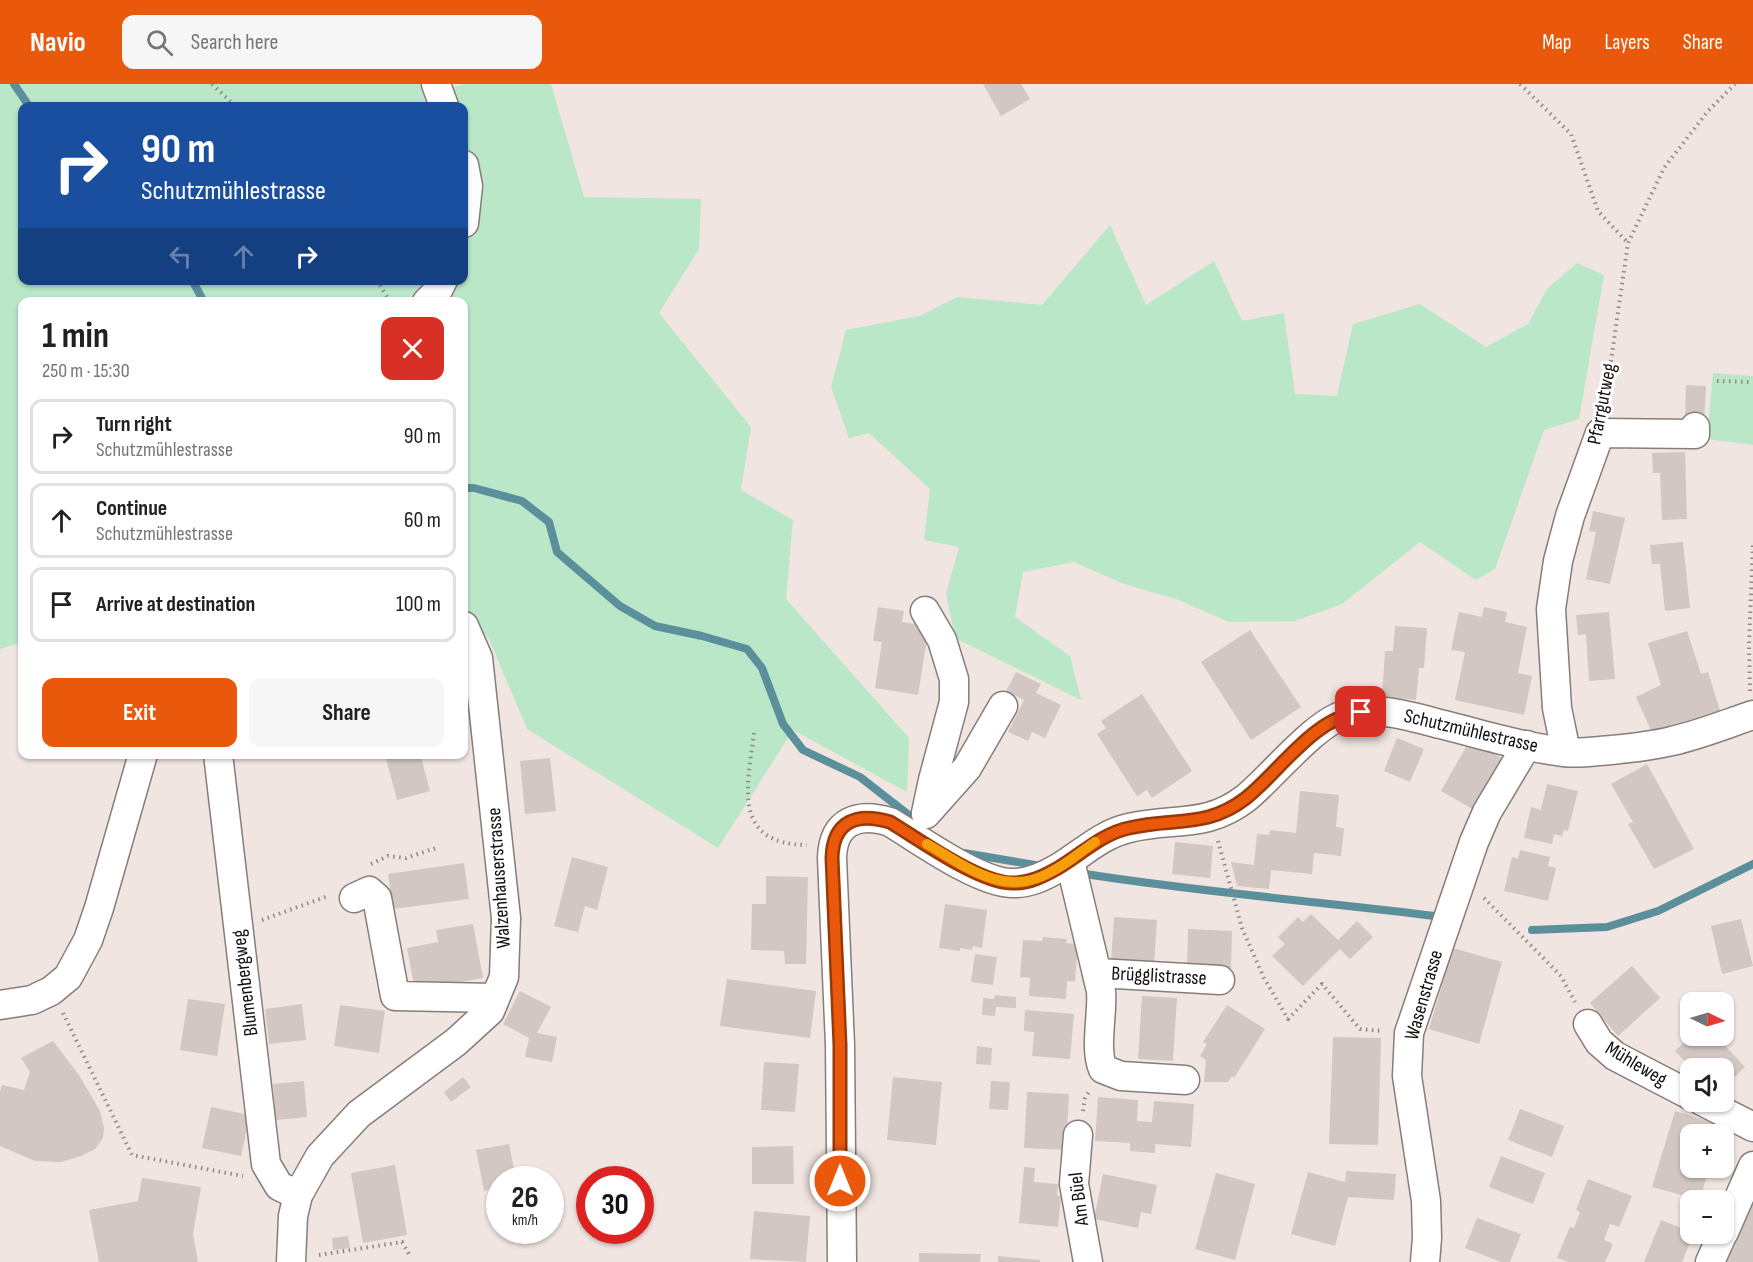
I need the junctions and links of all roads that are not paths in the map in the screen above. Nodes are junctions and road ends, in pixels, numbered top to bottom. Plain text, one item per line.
1 (436, 84) edge
2 (443, 102) edge
3 (1695, 427) dead end
4 (925, 611) dead end
5 (468, 635) edge
6 (1002, 706) dead end
7 (1752, 719) edge
8 (1527, 745) junction
9 (1566, 752) junction
10 (142, 759) edge
11 (219, 759) edge
12 (917, 826) junction
13 (1064, 872) junction
14 (354, 898) dead end
15 (1098, 973) junction
16 (1220, 980) dead end
17 (495, 998) junction
18 (0, 1005) edge
19 (1588, 1024) road end
20 (1185, 1080) dead end
21 (1680, 1090) edge
22 (1724, 1112) edge
23 (1753, 1127) edge
24 (1078, 1135) road end
25 (1753, 1166) edge
26 (298, 1195) junction
27 (1734, 1208) edge
28 (1718, 1244) edge
29 (291, 1262) edge
30 (842, 1262) edge
31 (1088, 1262) edge
32 (1425, 1262) edge
33 (1710, 1262) edge

1 - 2 street
3 - 9 street, Pfarrgutweg
4 - 12 street
5 - 17 street, Walzenhauserstrasse
6 - 12 street
7 - 9 street, Schutzmühlestrasse
8 - 9 street, Schutzmühlestrasse
8 - 13 street, Schutzmühlestrasse
8 - 32 street, Wasenstrasse
10 - 18 street
11 - 26 street, Blumenbergweg
12 - 13 street, Schutzmühlestrasse
12 - 30 street, Schutzmühlestrasse
13 - 15 street, Brügglistrasse
14 - 17 street
15 - 16 street, Brügglistrasse
15 - 20 street, Brügglistrasse
17 - 26 street, Walzenhauserstrasse
19 - 21 street, Mühleweg
22 - 23 street
24 - 31 street, Am Büel
25 - 27 street
26 - 29 street, Walzenhauserstrasse
28 - 33 street

